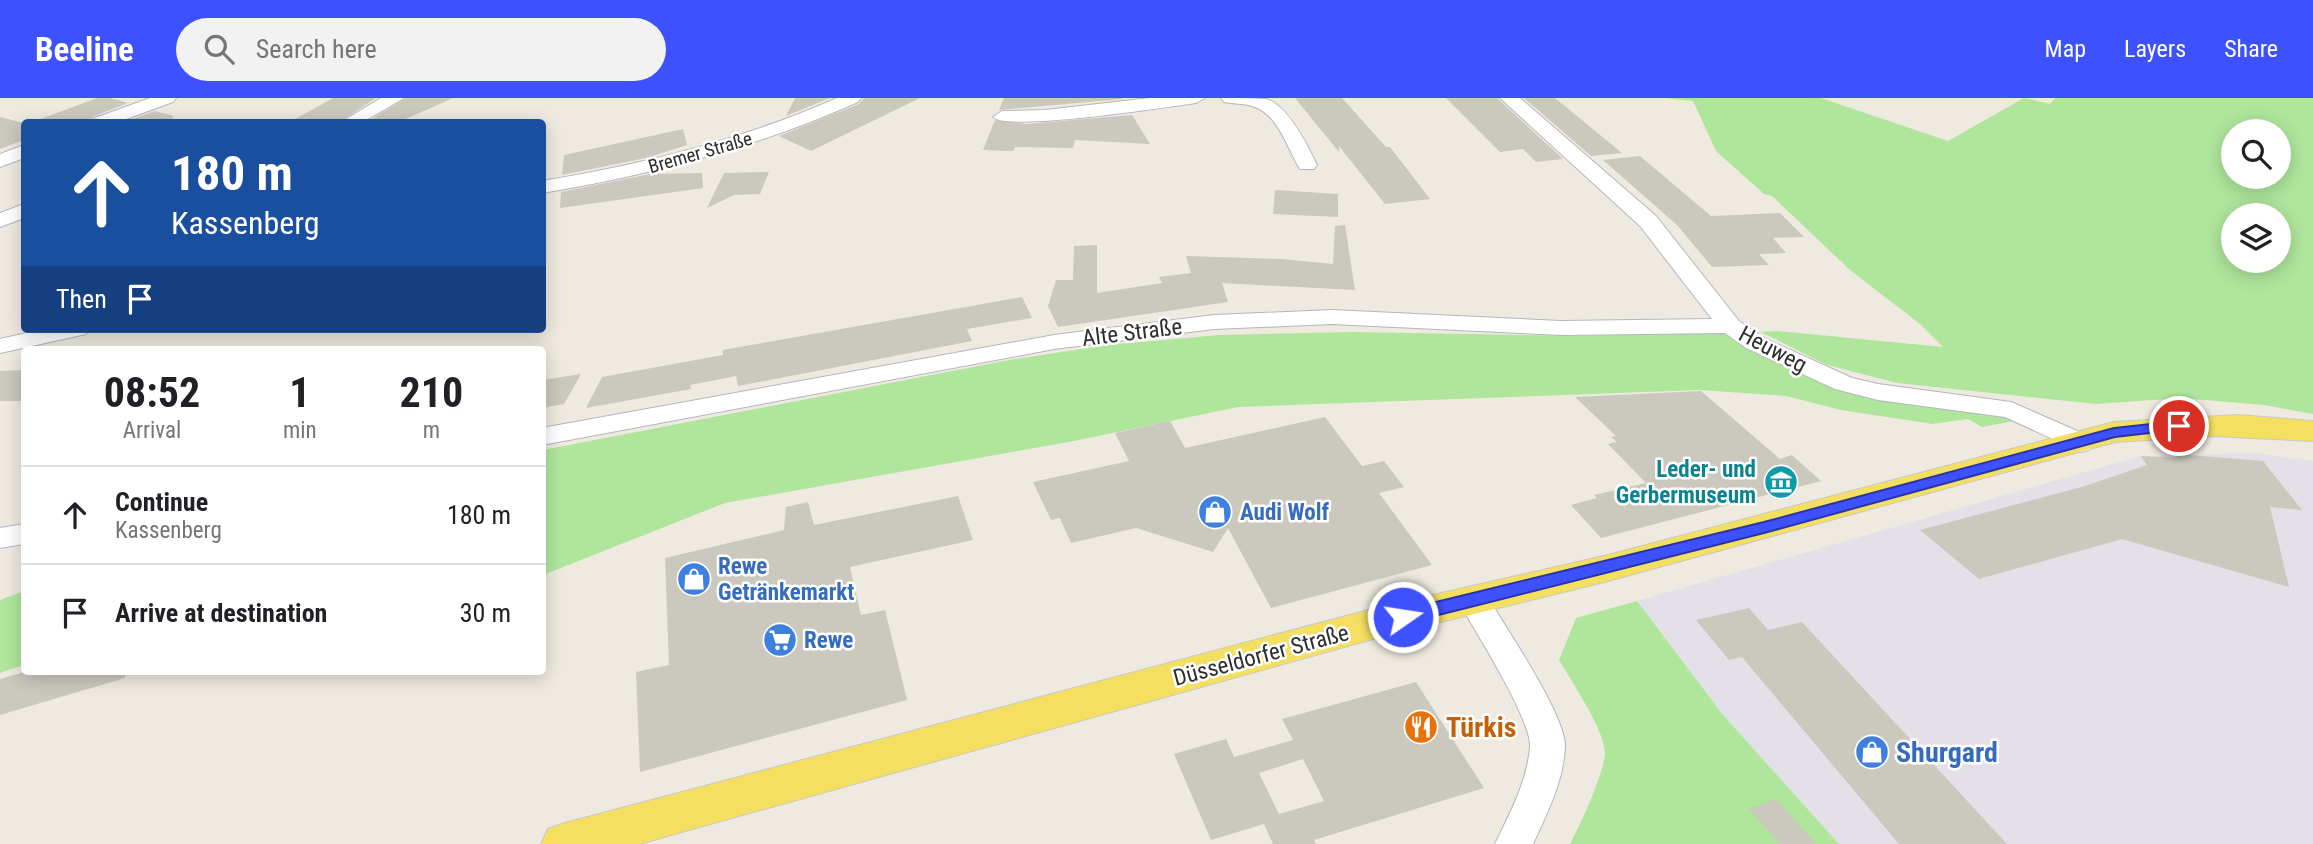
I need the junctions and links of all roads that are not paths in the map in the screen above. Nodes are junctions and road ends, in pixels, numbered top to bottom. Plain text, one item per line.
1 (167, 98) edge
2 (396, 98) edge
3 (852, 98) edge
4 (1196, 98) edge
5 (1230, 98) edge
6 (1509, 98) edge
7 (1003, 117) dead end
8 (110, 119) edge
9 (356, 119) edge
10 (21, 152) edge
11 (0, 162) edge
12 (1307, 165) dead end
13 (21, 170) edge
14 (546, 186) edge
15 (21, 211) edge
16 (0, 221) edge
17 (1730, 326) junction
18 (59, 333) edge
19 (0, 346) edge
20 (2313, 431) edge
21 (546, 436) edge
22 (2081, 443) junction
23 (21, 534) edge
24 (0, 538) edge
25 (1474, 601) junction
26 (565, 844) edge
27 (1514, 844) edge

1 - 8 street
2 - 9 street
3 - 14 street, Bremer Straße
4 - 7 street
5 - 12 street
6 - 17 street, Heuweg
10 - 11 street
11 - 13 street
15 - 16 street
17 - 21 street, Alte Straße
17 - 22 street, Heuweg
18 - 19 street
20 - 22 main road, Düsseldorfer Straße
22 - 25 main road, Düsseldorfer Straße
23 - 24 street
25 - 26 main road, Düsseldorfer Straße
25 - 27 street

